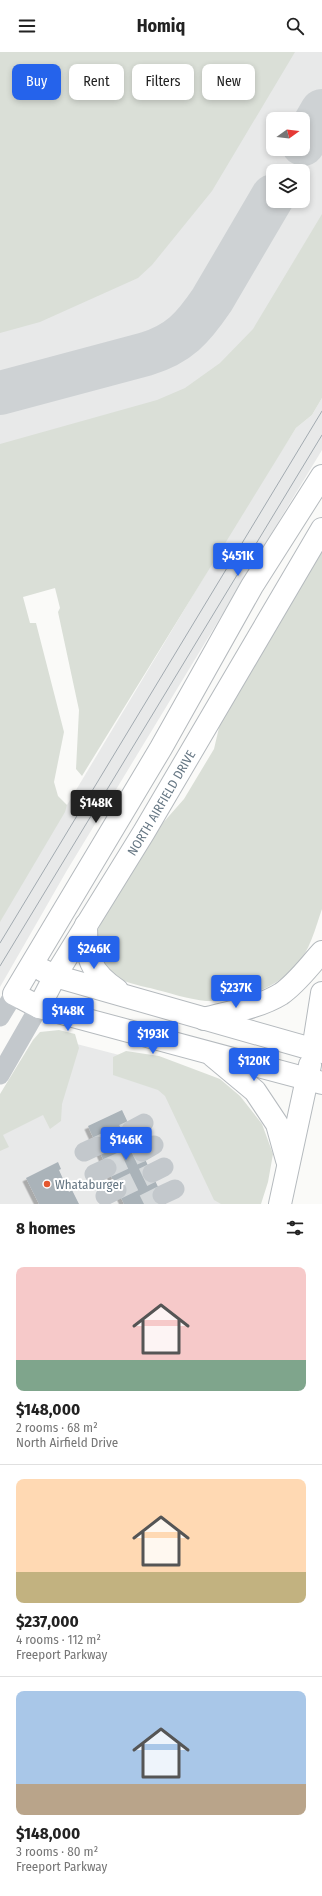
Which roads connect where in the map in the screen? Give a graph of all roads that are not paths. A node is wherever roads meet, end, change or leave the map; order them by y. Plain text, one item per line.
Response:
1 (322, 476) edge
2 (322, 529) edge
3 (86, 925) junction
4 (322, 952) edge
5 (32, 966) junction
6 (55, 976) junction
7 (322, 993) edge
8 (14, 994) junction
9 (124, 996) junction
10 (39, 1007) junction
11 (0, 1017) edge
12 (204, 1019) junction
13 (317, 1051) edge
14 (209, 1052) junction
15 (0, 1076) edge
16 (315, 1081) edge
17 (288, 1163) junction
18 (280, 1204) edge

1 - 5 main road, NORTH AIRFIELD DRIVE
2 - 3 main road, NORTH AIRFIELD DRIVE
3 - 6 main road, NORTH AIRFIELD DRIVE
3 - 9 main road
4 - 12 main road
5 - 6 main road
5 - 8 main road, NORTH AIRFIELD DRIVE
6 - 9 main road
6 - 10 main road, NORTH AIRFIELD DRIVE
7 - 13 main road
8 - 10 main road
8 - 11 street, NORTH AIRFIELD DRIVE
9 - 12 main road
10 - 14 main road
10 - 15 street, NORTH AIRFIELD DRIVE
12 - 13 main road
13 - 16 main road
14 - 16 main road
14 - 17 main road
16 - 17 main road
17 - 18 main road

